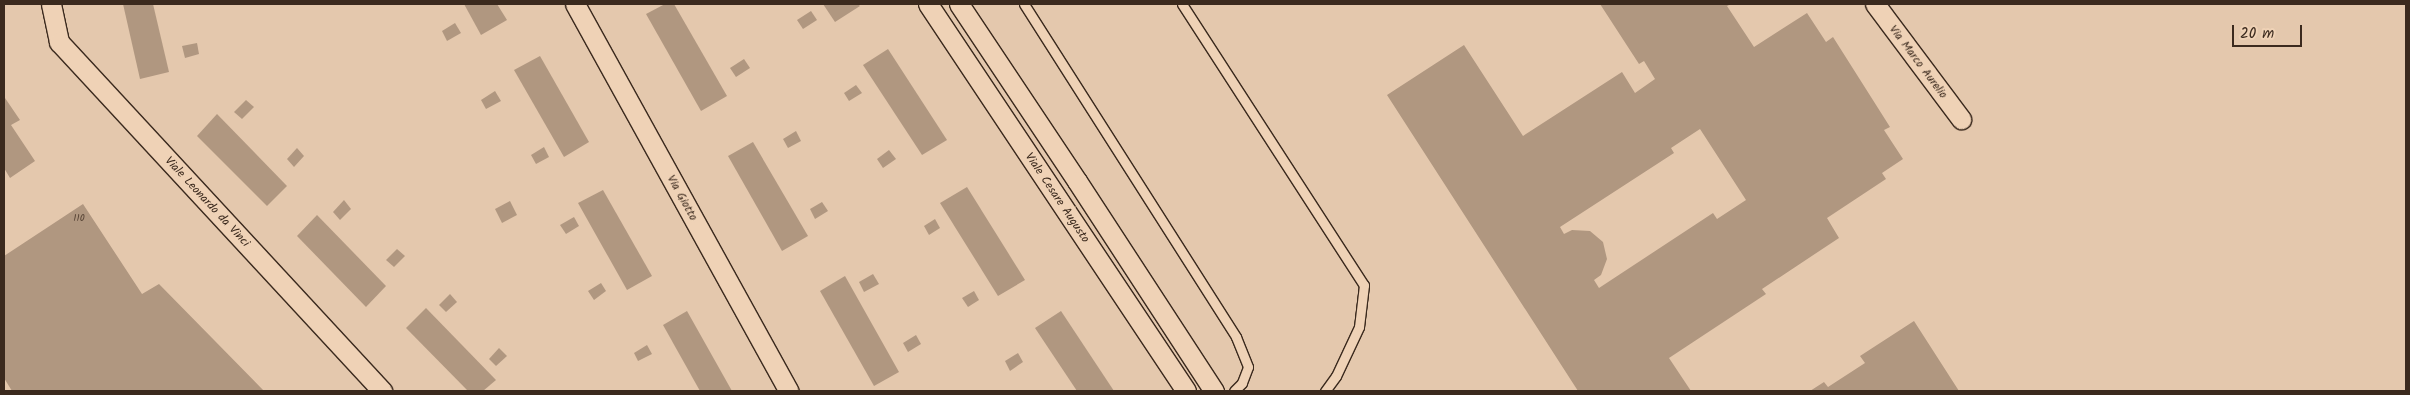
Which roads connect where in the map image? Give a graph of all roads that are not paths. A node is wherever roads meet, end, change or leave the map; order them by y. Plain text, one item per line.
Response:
1 (51, 4) edge
2 (575, 4) edge
3 (928, 4) edge
4 (959, 4) edge
5 (1024, 4) edge
6 (1182, 4) edge
7 (1875, 4) edge
8 (1961, 119) dead end
9 (382, 391) edge
10 (789, 391) edge
11 (1186, 391) edge
12 (1214, 391) edge
13 (1234, 391) edge
14 (1325, 391) edge

1 - 9 street, Viale Leonardo da Vinci
2 - 10 street, Via Giotto
3 - 11 street, Viale Cesare Augusto
4 - 12 street, Viale Cesare Augusto
5 - 13 lane
6 - 14 lane
7 - 8 street, Via Marco Aurelio

